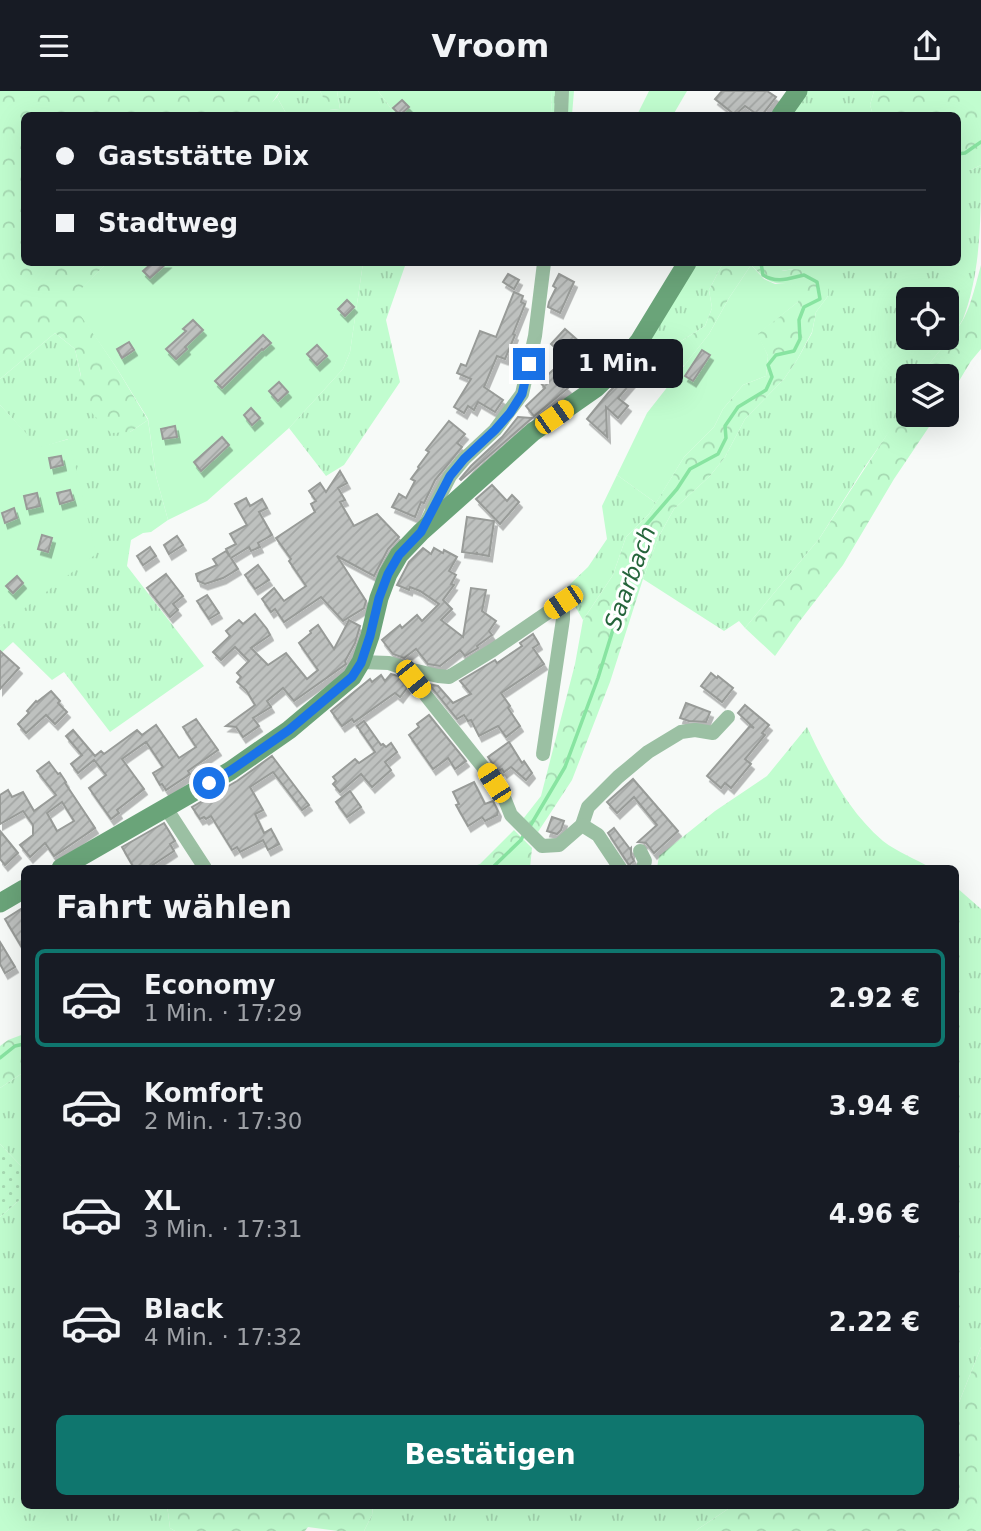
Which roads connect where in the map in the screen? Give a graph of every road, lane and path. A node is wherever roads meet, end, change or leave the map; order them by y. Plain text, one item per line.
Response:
1 (562, 91) edge
2 (797, 91) edge
3 (561, 112) edge
4 (783, 112) edge
5 (544, 266) edge
6 (685, 266) edge
7 (421, 532) junction
8 (361, 663) junction
9 (404, 668) junction
10 (728, 717) dead end
11 (543, 754) dead end
12 (166, 808) junction
13 (582, 825) junction
14 (640, 851) dead end
15 (66, 865) edge
16 (203, 865) edge
17 (618, 865) edge
18 (644, 865) edge
19 (21, 891) edge
20 (0, 903) edge

1 - 3 street
2 - 4 main road
5 - 7 street
6 - 7 main road
7 - 8 main road
8 - 9 street
8 - 12 main road
9 - 11 street
9 - 13 street
10 - 13 street
12 - 15 main road
12 - 16 street
13 - 17 street
14 - 18 street
19 - 20 main road

